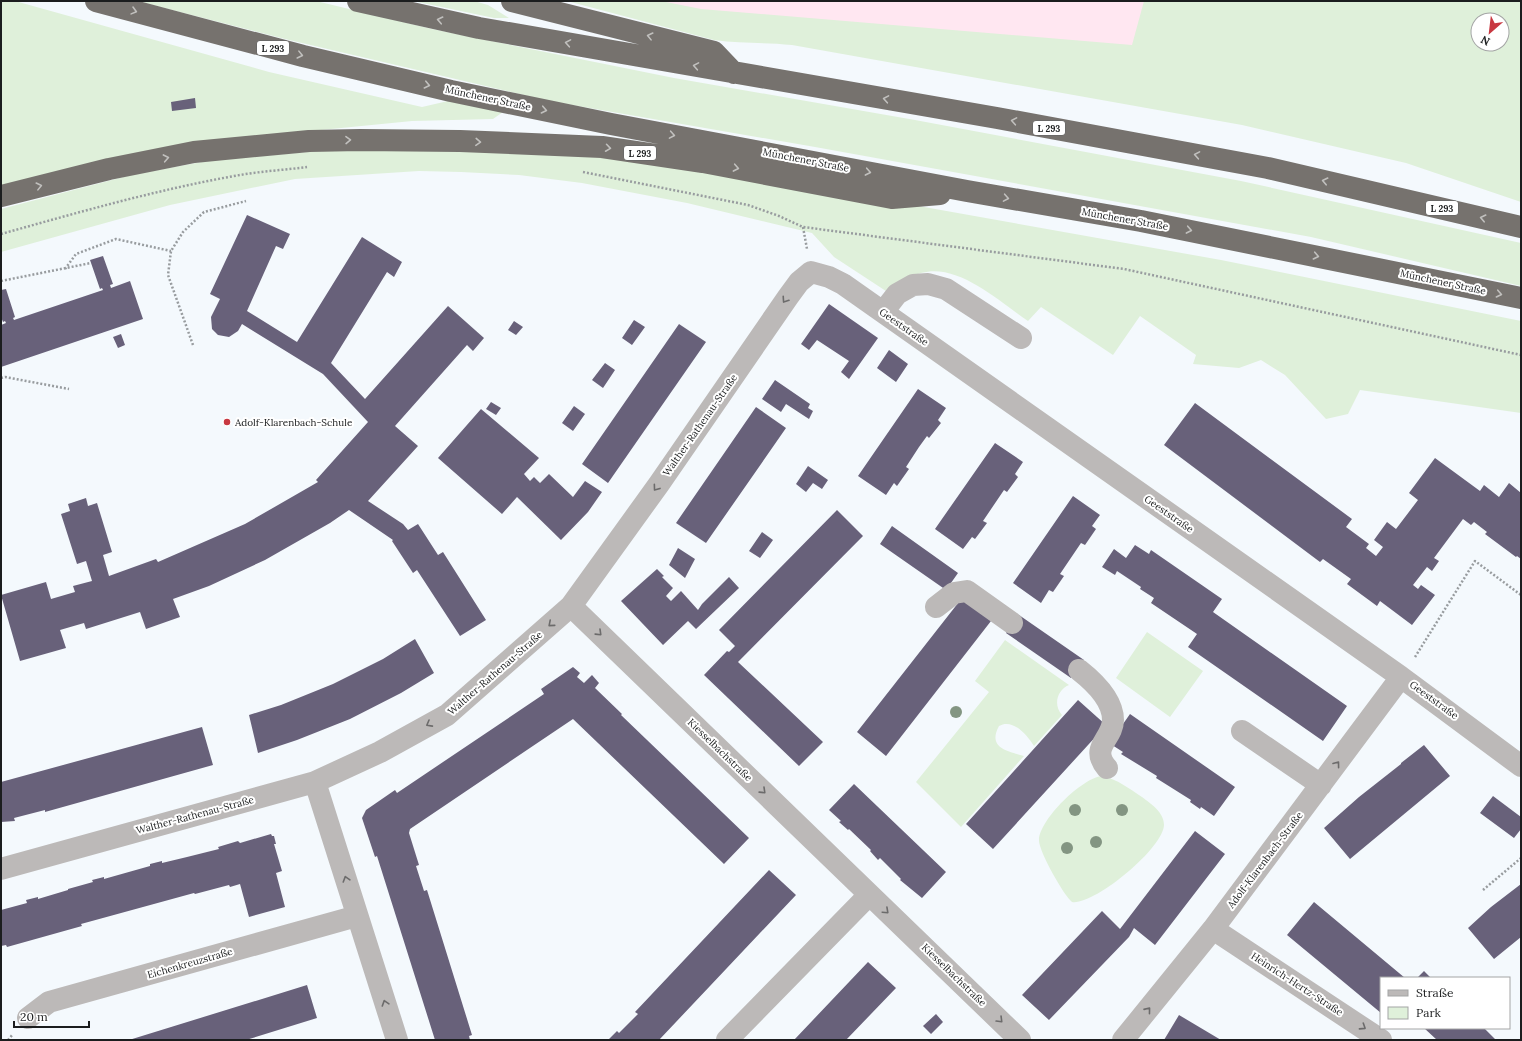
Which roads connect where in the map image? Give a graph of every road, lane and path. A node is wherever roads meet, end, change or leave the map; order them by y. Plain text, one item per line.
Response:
1 (96, 1) edge
2 (358, 1) edge
3 (512, 1) edge
4 (734, 73) junction
5 (310, 167) dead end
6 (576, 171) dead end
7 (967, 192) junction
8 (1, 196) edge
9 (246, 202) dead end
10 (1521, 227) edge
11 (1, 234) edge
12 (171, 251) junction
13 (91, 263) dead end
14 (65, 269) junction
15 (811, 272) joint
16 (1, 281) edge
17 (1521, 298) edge
18 (882, 312) junction
19 (1021, 338) dead end
20 (193, 345) dead end
21 (1521, 355) edge
22 (1, 378) edge
23 (69, 389) dead end
24 (1521, 595) edge
25 (571, 606) junction
26 (936, 607) dead end
27 (1012, 623) dead end
28 (1078, 670) dead end
29 (1401, 677) junction
30 (1242, 731) dead end
31 (1521, 766) edge
32 (1107, 768) dead end
33 (315, 782) junction
34 (1321, 785) junction
35 (1521, 858) edge
36 (1, 869) edge
37 (1483, 890) dead end
38 (869, 895) junction
39 (357, 916) junction
40 (1213, 929) junction
41 (28, 1018) dead end
42 (397, 1040) edge
43 (727, 1040) edge
44 (1020, 1040) edge
45 (1123, 1040) edge
46 (1382, 1040) edge

1 -> 7 highway, Münchener Straße / L 293
4 -> 2 highway, L 293
4 -> 3 highway
10 -> 4 highway, L 293
5 - 11 path
6 - 21 path
8 -> 7 highway, L 293
7 -> 17 highway, Münchener Straße / L 293
9 - 12 path
12 - 14 path
12 - 20 path
13 - 14 path
14 - 16 path
15 - 18 street, Geeststraße
15 -> 25 street, Walther-Rathenau-Straße
18 - 19 street
18 - 29 street, Geeststraße
22 - 23 path
24 - 29 path
25 -> 33 street, Walther-Rathenau-Straße
25 -> 38 street, Kiesselbachstraße
26 - 27 street
28 - 32 street
29 - 31 street, Geeststraße
34 -> 29 street, Adolf-Klarenbach-Straße
30 - 34 street
33 - 36 street, Walther-Rathenau-Straße
39 -> 33 street
34 - 40 street, Adolf-Klarenbach-Straße
35 - 37 path
38 - 43 street
38 -> 44 street, Kiesselbachstraße
39 - 41 street, Eichenkreuzstraße
42 -> 39 street
45 -> 40 street, Adolf-Klarenbach-Straße
40 -> 46 street, Heinrich-Hertz-Straße

